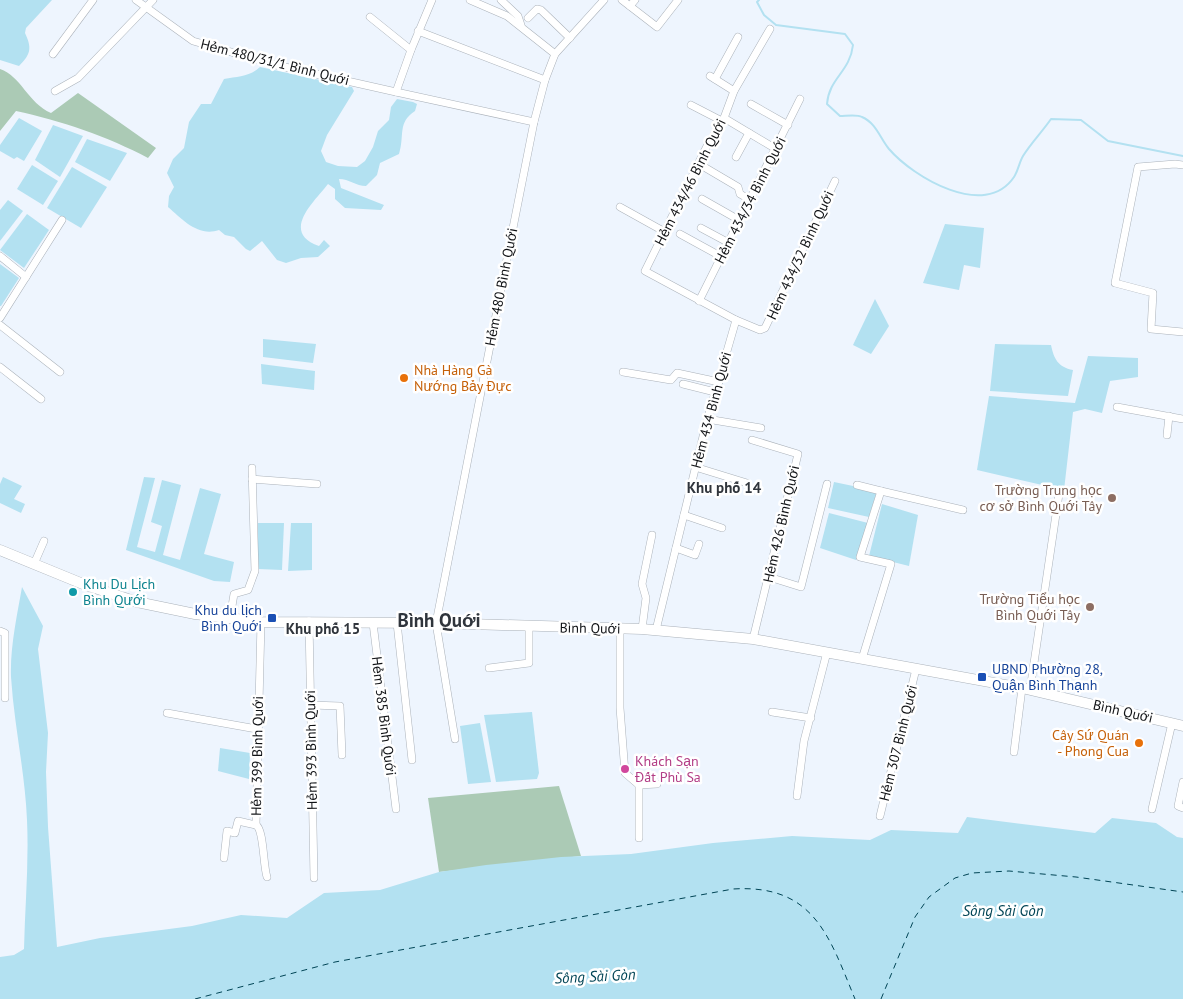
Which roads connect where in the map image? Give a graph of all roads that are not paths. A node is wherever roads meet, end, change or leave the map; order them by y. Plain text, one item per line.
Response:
1 (93, 0) edge
2 (136, 0) edge
3 (153, 0) edge
4 (432, 0) edge
5 (470, 0) edge
6 (501, 0) edge
7 (622, 0) edge
8 (678, 0) edge
9 (602, 1) edge
10 (632, 3) edge
11 (146, 7) junction
12 (370, 17) dead end
13 (528, 18) dead end
14 (521, 25) junction
15 (770, 28) dead end
16 (418, 31) junction
17 (738, 37) dead end
18 (570, 38) junction
19 (410, 50) junction
20 (53, 54) dead end
21 (555, 54) junction
22 (545, 80) junction
23 (55, 91) dead end
24 (734, 91) junction
25 (396, 92) junction
26 (800, 99) dead end
27 (751, 104) dead end
28 (691, 105) dead end
29 (723, 119) junction
30 (534, 122) junction
31 (788, 125) junction
32 (749, 134) junction
33 (776, 149) junction
34 (736, 157) dead end
35 (699, 164) junction
36 (1183, 165) edge
37 (835, 180) dead end
38 (702, 198) dead end
39 (749, 200) junction
40 (620, 207) dead end
41 (62, 220) dead end
42 (739, 220) junction
43 (701, 228) dead end
44 (665, 232) junction
45 (680, 234) dead end
46 (729, 242) junction
47 (0, 256) edge
48 (722, 257) junction
49 (26, 277) junction
50 (699, 301) junction
51 (0, 318) edge
52 (736, 320) junction
53 (0, 325) edge
54 (1183, 332) edge
55 (0, 367) edge
56 (60, 372) dead end
57 (622, 372) dead end
58 (718, 382) junction
59 (683, 384) dead end
60 (715, 392) junction
61 (41, 399) dead end
62 (1118, 406) dead end
63 (1169, 416) junction
64 (707, 419) junction
65 (1183, 419) edge
66 (761, 428) dead end
67 (1167, 435) dead end
68 (752, 440) dead end
69 (252, 468) dead end
70 (695, 468) junction
71 (252, 478) junction
72 (747, 483) dead end
73 (317, 484) dead end
74 (827, 484) dead end
75 (857, 485) dead end
76 (881, 491) junction
77 (1059, 494) dead end
78 (963, 510) dead end
79 (684, 515) junction
80 (722, 528) dead end
81 (652, 535) dead end
82 (44, 541) dead end
83 (698, 544) dead end
84 (676, 548) junction
85 (0, 552) edge
86 (34, 564) junction
87 (769, 577) junction
88 (230, 618) junction
89 (309, 621) junction
90 (261, 622) junction
91 (372, 623) junction
92 (397, 623) junction
93 (436, 623) junction
94 (529, 627) junction
95 (620, 629) junction
96 (642, 629) junction
97 (656, 630) junction
98 (0, 631) edge
99 (753, 639) junction
100 (827, 652) junction
101 (862, 659) junction
102 (489, 668) dead end
103 (916, 669) junction
104 (1026, 689) junction
105 (5, 698) dead end
106 (311, 705) junction
107 (772, 712) dead end
108 (167, 713) dead end
109 (811, 718) junction
110 (1172, 723) junction
111 (1183, 726) edge
112 (257, 728) junction
113 (455, 739) dead end
114 (1014, 752) dead end
115 (342, 755) dead end
116 (412, 760) dead end
117 (1183, 782) edge
118 (657, 784) dead end
119 (639, 785) junction
120 (796, 796) dead end
121 (1183, 808) edge
122 (396, 809) dead end
123 (1152, 809) dead end
124 (880, 816) dead end
125 (256, 825) junction
126 (639, 838) dead end
127 (224, 858) dead end
128 (268, 877) dead end
129 (314, 878) dead end

1 - 20 street
2 - 11 street, Hẻm 480/31/1 Bình Quới
3 - 11 street
4 - 16 street
5 - 14 street
6 - 14 street
7 - 10 street
8 - 10 street
9 - 18 street, Hẻm 480 Bình Quới
11 - 23 street
11 - 25 street, Hẻm 480/31/1 Bình Quới
12 - 19 street
13 - 18 street
14 - 21 street
15 - 24 street, Hẻm 434/46 Bình Quới
16 - 19 street
16 - 22 street
17 - 24 street
18 - 21 street, Hẻm 480 Bình Quới
19 - 25 street
21 - 22 street, Hẻm 480 Bình Quới
22 - 30 street, Hẻm 480 Bình Quới
24 - 29 street, Hẻm 434/46 Bình Quới
25 - 30 street, Hẻm 480/31/1 Bình Quới
26 - 31 street, Hẻm 434/34 Bình Quới
27 - 31 street
28 - 29 street
29 - 32 street
29 - 35 street, Hẻm 434/46 Bình Quới
30 - 93 street, Hẻm 480 Bình Quới
31 - 33 street, Hẻm 434/34 Bình Quới
32 - 33 street
32 - 34 street
33 - 39 street, Hẻm 434/34 Bình Quới
35 - 39 street
35 - 44 street, Hẻm 434/46 Bình Quới
36 - 54 street
37 - 52 street, Hẻm 434/32 Bình Quới
38 - 42 street
39 - 42 street, Hẻm 434/34 Bình Quới
40 - 44 street
41 - 49 street
42 - 46 street, Hẻm 434/34 Bình Quới
43 - 46 street
44 - 50 street, Hẻm 434/46 Bình Quới
45 - 48 street
46 - 48 street, Hẻm 434/34 Bình Quới
47 - 49 street
48 - 50 street, Hẻm 434/34 Bình Quới
49 - 51 street
50 - 52 street
52 - 58 street, Hẻm 434 Bình Quới
53 - 56 street
55 - 61 street
57 - 58 street
58 - 60 street, Hẻm 434 Bình Quới
59 - 60 street
60 - 64 street, Hẻm 434 Bình Quới
62 - 63 street
63 - 65 street
63 - 67 street
64 - 66 street
64 - 70 street, Hẻm 434 Bình Quới
68 - 87 street, Hẻm 426 Bình Quới
69 - 71 street
70 - 72 street
70 - 79 street, Hẻm 434 Bình Quới
71 - 73 street
71 - 88 street
74 - 87 street
75 - 76 street
76 - 78 street
76 - 101 street
77 - 104 street
79 - 80 street
79 - 84 street, Hẻm 434 Bình Quới
81 - 96 street
82 - 86 street
83 - 84 street
84 - 97 street, Hẻm 434 Bình Quới
85 - 86 main road, Bình Quới
86 - 88 main road, Bình Quới
87 - 99 street, Hẻm 426 Bình Quới
88 - 90 main road, Bình Quới
89 - 90 main road, Bình Quới
89 - 91 main road, Bình Quới
89 - 106 street, Hẻm 393 Bình Quới
90 - 112 street, Hẻm 399 Bình Quới
91 - 92 main road, Bình Quới
91 - 122 street, Hẻm 385 Bình Quới
92 - 93 main road, Bình Quới
92 - 116 street
93 - 94 main road, Bình Quới
93 - 113 street
94 - 95 main road, Bình Quới
94 - 102 street
95 - 96 main road, Bình Quới
95 - 119 street
96 - 97 main road, Bình Quới
97 - 99 main road, Bình Quới
98 - 105 street
99 - 100 main road, Bình Quới
100 - 101 main road, Bình Quới
100 - 109 street
101 - 103 main road, Bình Quới
103 - 104 main road, Bình Quới
103 - 124 street, Hẻm 307 Bình Quới
104 - 110 main road, Bình Quới
104 - 114 street
106 - 115 street
106 - 129 street, Hẻm 393 Bình Quới
107 - 109 street
108 - 112 street
109 - 120 street
110 - 111 main road, Bình Quới
110 - 123 street
112 - 125 street, Hẻm 399 Bình Quới
117 - 121 street
118 - 119 street
119 - 126 street
125 - 127 street, Hẻm 399 Bình Quới
125 - 128 street

